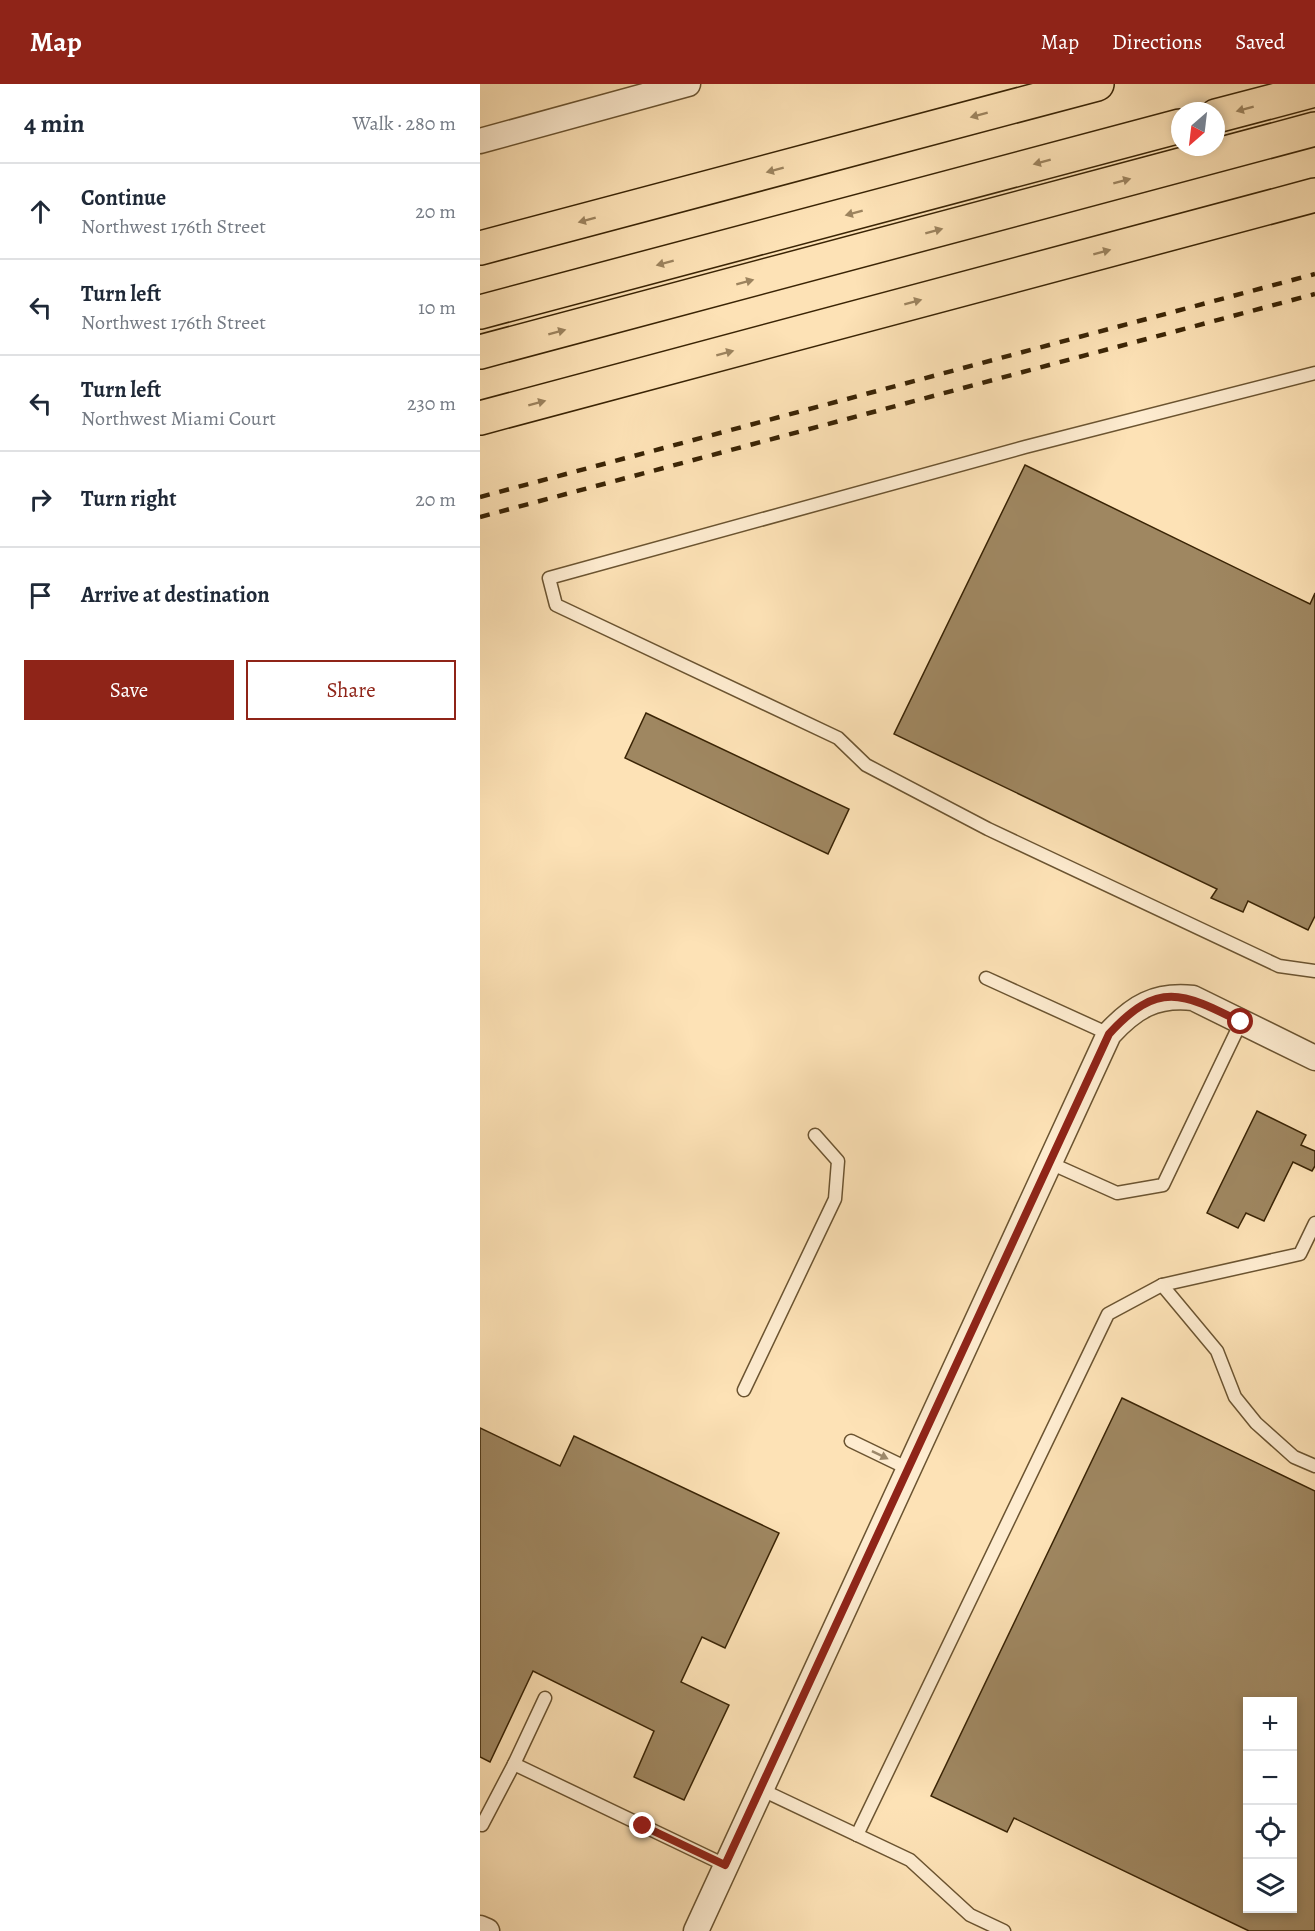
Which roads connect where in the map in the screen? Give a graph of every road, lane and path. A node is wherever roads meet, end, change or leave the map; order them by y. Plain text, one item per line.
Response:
1 (688, 84) edge
2 (1097, 84) edge
3 (1315, 90) edge
4 (1225, 114) edge
5 (1171, 128) edge
6 (1315, 129) edge
7 (480, 141) edge
8 (1315, 195) edge
9 (480, 248) edge
10 (480, 312) edge
11 (480, 352) edge
12 (1315, 373) edge
13 (480, 418) edge
14 (1315, 972) edge
15 (986, 978) dead end
16 (1241, 1022) junction
17 (1109, 1034) junction
18 (1315, 1058) edge
19 (815, 1135) dead end
20 (1050, 1163) junction
21 (1315, 1223) edge
22 (1162, 1285) junction
23 (744, 1390) dead end
24 (851, 1441) dead end
25 (1315, 1466) edge
26 (909, 1469) junction
27 (545, 1698) dead end
28 (514, 1764) junction
29 (760, 1789) junction
30 (480, 1824) edge
31 (857, 1835) junction
32 (725, 1865) junction
33 (480, 1928) edge
34 (487, 1931) edge
35 (696, 1931) edge
36 (1004, 1931) edge

1 - 7 street
2 -> 9 highway
3 -> 4 highway
5 -> 10 highway
11 -> 6 highway
13 -> 8 highway
12 - 14 lane
15 - 17 lane
16 - 17 street
16 - 18 street
16 - 20 lane
17 - 20 street
19 - 23 lane
20 - 26 street
21 - 22 lane
22 - 25 lane
22 - 31 lane
24 -> 26 lane
26 - 29 street
27 - 28 lane
28 - 30 lane
28 - 32 lane
29 - 31 lane
29 - 32 street
31 - 36 lane
32 - 35 street
33 - 34 street

